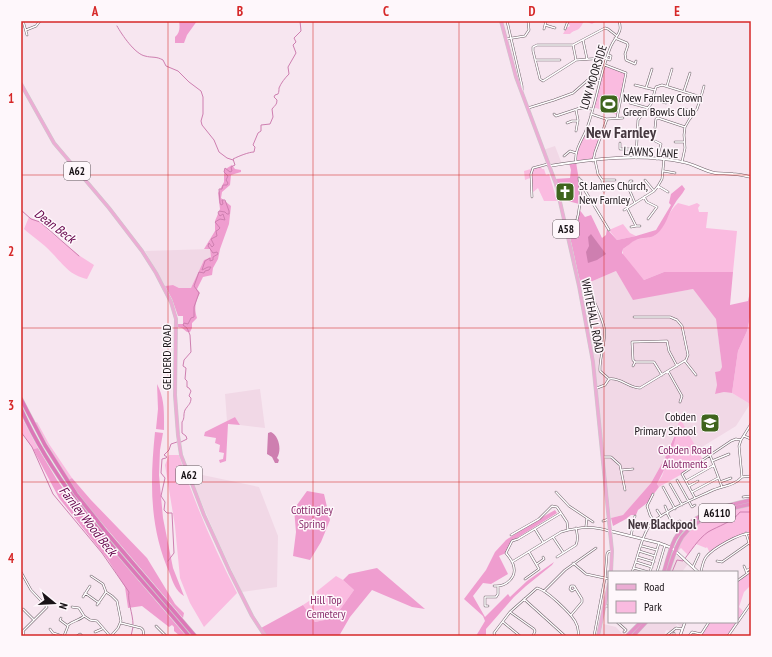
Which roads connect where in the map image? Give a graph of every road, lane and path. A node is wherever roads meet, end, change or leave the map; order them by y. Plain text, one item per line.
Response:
1 (23, 21) edge
2 (40, 21) edge
3 (501, 21) edge
4 (507, 21) edge
5 (528, 21) edge
6 (546, 21) edge
7 (568, 21) edge
8 (619, 21) edge
9 (545, 24) junction
10 (554, 27) dead end
11 (544, 29) dead end
12 (565, 29) dead end
13 (26, 30) junction
14 (27, 36) dead end
15 (616, 37) junction
16 (511, 39) junction
17 (505, 40) junction
18 (583, 40) junction
19 (573, 44) junction
20 (515, 58) junction
21 (510, 59) junction
22 (587, 59) junction
23 (606, 59) junction
24 (535, 60) junction
25 (560, 60) dead end
26 (576, 60) junction
27 (636, 61) dead end
28 (605, 65) junction
29 (652, 69) dead end
30 (672, 69) dead end
31 (690, 73) dead end
32 (600, 81) junction
33 (21, 84) edge
34 (635, 85) dead end
35 (667, 86) junction
36 (704, 86) dead end
37 (646, 88) junction
38 (655, 90) junction
39 (684, 91) junction
40 (522, 92) junction
41 (701, 97) junction
42 (653, 99) junction
43 (630, 103) dead end
44 (666, 103) dead end
45 (527, 108) junction
46 (648, 108) junction
47 (592, 109) junction
48 (685, 109) dead end
49 (576, 110) junction
50 (694, 113) junction
51 (554, 114) dead end
52 (591, 114) junction
53 (617, 118) junction
54 (623, 118) dead end
55 (607, 119) junction
56 (578, 121) junction
57 (567, 123) dead end
58 (685, 127) junction
59 (655, 128) dead end
60 (576, 131) dead end
61 (655, 141) dead end
62 (664, 141) dead end
63 (620, 142) dead end
64 (675, 142) dead end
65 (684, 142) junction
66 (661, 144) junction
67 (636, 149) junction
68 (576, 153) junction
69 (564, 156) dead end
70 (636, 158) junction
71 (657, 159) junction
72 (664, 160) junction
73 (594, 161) junction
74 (576, 162) junction
75 (682, 162) junction
76 (548, 165) junction
77 (664, 171) junction
78 (674, 173) dead end
79 (751, 177) edge
80 (602, 180) junction
81 (615, 180) dead end
82 (630, 180) dead end
83 (645, 180) dead end
84 (658, 186) junction
85 (604, 191) dead end
86 (654, 191) junction
87 (668, 192) dead end
88 (532, 197) dead end
89 (644, 197) junction
90 (635, 203) junction
91 (627, 208) junction
92 (624, 210) dead end
93 (648, 219) dead end
94 (636, 226) junction
95 (640, 226) dead end
96 (631, 228) dead end
97 (609, 230) dead end
98 (568, 237) junction
99 (590, 289) dead end
100 (634, 317) dead end
101 (685, 361) junction
102 (635, 362) junction
103 (633, 366) dead end
104 (677, 366) junction
105 (668, 372) junction
106 (662, 375) junction
107 (696, 375) dead end
108 (609, 379) junction
109 (596, 388) junction
110 (21, 399) edge
111 (680, 402) dead end
112 (21, 409) edge
113 (751, 424) edge
114 (744, 436) junction
115 (751, 439) edge
116 (740, 440) junction
117 (729, 454) dead end
118 (710, 455) junction
119 (603, 458) junction
120 (712, 460) junction
121 (714, 465) junction
122 (634, 469) dead end
123 (622, 470) junction
124 (751, 476) edge
125 (742, 477) junction
126 (718, 478) junction
127 (731, 478) dead end
128 (677, 480) dead end
129 (686, 481) junction
130 (698, 481) dead end
131 (720, 482) junction
132 (670, 484) dead end
133 (689, 486) junction
134 (663, 487) dead end
135 (722, 487) junction
136 (625, 490) dead end
137 (556, 492) dead end
138 (692, 492) junction
139 (653, 494) dead end
140 (751, 496) edge
141 (743, 497) dead end
142 (695, 498) junction
143 (751, 500) edge
144 (689, 502) junction
145 (751, 504) edge
146 (682, 505) junction
147 (695, 505) dead end
148 (664, 506) dead end
149 (675, 509) junction
150 (657, 510) dead end
151 (561, 512) junction
152 (667, 513) junction
153 (635, 516) dead end
154 (661, 516) junction
155 (587, 518) junction
156 (609, 519) junction
157 (653, 520) junction
158 (680, 520) dead end
159 (603, 521) dead end
160 (593, 522) dead end
161 (673, 524) junction
162 (585, 527) junction
163 (576, 528) junction
164 (535, 529) junction
165 (568, 530) junction
166 (610, 532) junction
167 (677, 532) dead end
168 (746, 533) junction
169 (751, 533) edge
170 (511, 535) dead end
171 (553, 537) junction
172 (631, 537) junction
173 (643, 540) junction
174 (544, 543) junction
175 (659, 544) junction
176 (750, 544) edge
177 (641, 545) junction
178 (665, 545) junction
179 (596, 548) dead end
180 (674, 549) junction
181 (657, 550) junction
182 (612, 551) junction
183 (639, 551) junction
184 (529, 552) junction
185 (563, 553) junction
186 (699, 554) dead end
187 (680, 555) junction
188 (655, 556) junction
189 (671, 556) junction
190 (557, 557) dead end
191 (637, 557) junction
192 (544, 559) dead end
193 (717, 560) dead end
194 (512, 562) junction
195 (636, 562) junction
196 (654, 562) junction
197 (573, 563) junction
198 (537, 564) junction
199 (744, 566) dead end
200 (652, 567) junction
201 (693, 567) junction
202 (634, 568) junction
203 (751, 568) edge
204 (611, 571) edge
205 (632, 571) edge
206 (645, 571) edge
207 (650, 571) edge
208 (656, 571) edge
209 (664, 571) edge
210 (668, 571) edge
211 (697, 571) edge
212 (702, 571) edge
213 (751, 571) edge
214 (21, 572) edge
215 (747, 572) junction
216 (91, 576) dead end
217 (605, 578) junction
218 (525, 579) dead end
219 (608, 579) edge
220 (738, 579) edge
221 (90, 586) dead end
222 (494, 586) dead end
223 (498, 587) junction
224 (575, 589) dead end
225 (608, 589) edge
226 (544, 591) junction
227 (106, 592) junction
228 (86, 593) junction
229 (83, 597) dead end
230 (601, 597) junction
231 (606, 598) junction
232 (524, 599) junction
233 (99, 603) junction
234 (751, 603) edge
235 (97, 605) dead end
236 (72, 606) dead end
237 (488, 606) dead end
238 (608, 606) edge
239 (599, 608) junction
240 (604, 608) junction
241 (23, 609) dead end
242 (510, 612) junction
243 (571, 615) junction
244 (84, 616) junction
245 (61, 618) dead end
246 (34, 620) junction
247 (179, 620) junction
248 (502, 622) junction
249 (738, 622) edge
250 (121, 623) junction
251 (619, 623) edge
252 (640, 623) edge
253 (645, 623) edge
254 (685, 623) edge
255 (708, 623) edge
256 (737, 623) edge
257 (182, 624) junction
258 (68, 625) junction
259 (156, 626) dead end
260 (50, 629) dead end
261 (102, 629) junction
262 (682, 630) junction
263 (95, 632) dead end
264 (626, 632) edge
265 (701, 635) edge
266 (24, 636) edge
267 (63, 636) edge
268 (77, 636) edge
269 (82, 636) edge
270 (111, 636) edge
271 (144, 636) edge
272 (166, 636) edge
273 (190, 636) edge
274 (195, 636) edge
275 (265, 636) edge
276 (495, 636) edge
277 (520, 636) edge
278 (533, 636) edge
279 (565, 636) edge
280 (578, 636) edge
281 (594, 636) edge
282 (598, 636) edge
283 (633, 636) edge
284 (666, 636) edge
285 (680, 636) edge
286 (689, 636) edge
287 (728, 636) edge

1 - 13 street
2 - 13 street
3 - 17 main road, WHITEHALL ROAD / A58
4 - 16 street, WHITEHALL ROAD
5 - 16 street
6 - 9 street
7 - 12 street
8 - 15 street, LOW MOORSIDE
9 - 10 street
9 - 11 street
13 - 14 street
15 - 18 street
15 - 23 street, LOW MOORSIDE
15 - 27 street
16 - 17 street
16 - 20 street, WHITEHALL ROAD
17 - 21 main road, WHITEHALL ROAD / A58
18 - 19 street
18 - 22 street
19 - 24 street
19 - 26 street
20 - 21 street
20 - 40 street, WHITEHALL ROAD
21 - 40 main road, WHITEHALL ROAD / A58
22 - 23 street
22 - 26 street
23 - 28 street, LOW MOORSIDE
24 - 25 street
24 - 26 street
28 - 32 street, LOW MOORSIDE
28 - 53 street
29 - 37 street
30 - 35 street
31 - 39 street
32 - 45 street
32 - 47 street, LOW MOORSIDE
33 - 275 main road, GELDERD ROAD / A62
34 - 37 street
35 - 38 street
35 - 39 street
36 - 41 street
37 - 38 street
38 - 42 street
39 - 41 street
40 - 45 main road, WHITEHALL ROAD / A58
41 - 50 street
42 - 44 street
42 - 46 street
43 - 46 street
45 - 76 main road, WHITEHALL ROAD / A58
46 - 67 street
47 - 49 street
47 - 52 street, LOW MOORSIDE
48 - 50 street
49 - 51 street
49 - 56 street
50 - 58 street
52 - 55 street
52 - 68 street, LOW MOORSIDE
53 - 54 street
53 - 55 street
55 - 73 street
56 - 57 street
56 - 60 street
58 - 59 street
58 - 65 street
61 - 66 street
62 - 66 street
63 - 67 street
64 - 65 street
65 - 75 street
66 - 71 street
67 - 70 street
68 - 69 street
68 - 74 street, LOW MOORSIDE
70 - 71 street, LAWNS LANE
70 - 73 street, LAWNS LANE
71 - 72 street, LAWNS LANE
72 - 75 street, LAWNS LANE
72 - 77 street
73 - 74 street, LAWNS LANE
73 - 80 street
74 - 76 street, LAWNS LANE
75 - 79 street, LAWNS LANE
76 - 88 street
76 - 98 main road, WHITEHALL ROAD / A58
77 - 78 street
77 - 84 street
80 - 81 street
80 - 85 street
82 - 90 street
83 - 86 street
84 - 86 street
84 - 87 street
86 - 89 street
89 - 90 street
89 - 93 street
90 - 91 street
91 - 92 street
91 - 94 street
94 - 95 street
94 - 96 street
97 - 98 street
98 - 109 main road, WHITEHALL ROAD / A58
99 - 108 street
100 - 101 street
101 - 104 street
101 - 107 street
102 - 103 street
102 - 104 street
102 - 106 street
104 - 105 street
105 - 106 street
105 - 111 street
106 - 108 street
108 - 109 street
109 - 119 main road, WHITEHALL ROAD / A58
110 - 247 highway
112 - 247 highway
113 - 114 street
114 - 115 street
114 - 116 street
116 - 118 street
116 - 125 street
117 - 120 street
118 - 120 street
118 - 129 street
119 - 123 street
119 - 156 main road, WHITEHALL ROAD / A58
120 - 121 street
121 - 126 street
121 - 129 street
122 - 123 street
123 - 136 street
124 - 125 street
125 - 135 street
126 - 131 street
126 - 138 street
127 - 131 street
128 - 144 street
129 - 133 street
130 - 133 street
131 - 135 street
132 - 146 street
133 - 138 street
134 - 149 street
135 - 142 street
137 - 155 street
138 - 142 street
139 - 157 street
140 - 141 street
142 - 144 street
143 - 180 highway, A6110
144 - 146 street
144 - 147 street
145 - 180 highway, A6110
146 - 149 street
148 - 152 street
149 - 152 street
150 - 154 street
151 - 164 street
151 - 165 street
151 - 170 street
152 - 154 street
152 - 161 street
153 - 172 street
154 - 157 street
155 - 160 street
155 - 162 street
156 - 159 street
156 - 166 main road, WHITEHALL ROAD / A58
157 - 173 street
158 - 161 street
161 - 167 street
162 - 163 street
162 - 166 street
163 - 165 street
163 - 185 street
164 - 174 street
164 - 194 street
165 - 171 street
166 - 172 street
166 - 182 main road, WHITEHALL ROAD / A58
168 - 169 street
168 - 176 street
168 - 212 street
171 - 174 street
171 - 185 street
172 - 173 street
173 - 175 street
173 - 177 street
174 - 184 street
175 - 178 street
175 - 181 street
176 - 193 street
177 - 181 street
177 - 183 street
178 - 180 street
178 - 208 street
179 - 197 street
180 - 187 street
180 - 189 highway
181 - 188 street
182 - 204 main road, WHITEHALL ROAD / A58
182 - 217 street, WHITEHALL ROAD
183 - 188 street
183 - 191 street
184 - 194 street
184 - 198 street
185 - 190 street
186 - 201 street
187 - 189 street
187 - 201 street
188 - 196 street
189 - 209 highway
189 - 210 highway
191 - 195 street
191 - 196 street
192 - 198 street
194 - 223 street
195 - 200 street
195 - 202 street
196 - 200 street
197 - 217 street
197 - 226 street
198 - 218 street
199 - 215 street
200 - 207 street
201 - 211 street
202 - 205 street
202 - 206 street
203 - 215 street
213 - 215 street
214 - 246 street
215 - 220 street
216 - 227 street
217 - 219 street
217 - 230 street, WHITEHALL ROAD
221 - 228 street
222 - 223 street
223 - 237 street
224 - 243 street
225 - 231 main road
226 - 232 street
226 - 243 street
227 - 233 street
227 - 250 street
228 - 229 street
228 - 233 street
230 - 231 street
230 - 239 street, WHITEHALL ROAD
231 - 240 main road
232 - 242 street
232 - 279 street
233 - 235 street
234 - 249 street
236 - 244 street
238 - 240 street
239 - 240 street
239 - 281 street, WHITEHALL ROAD
240 - 282 main road
241 - 246 street
242 - 248 street
242 - 278 street
243 - 280 street
244 - 258 street
244 - 261 street
245 - 258 street
246 - 266 street
247 - 257 highway
248 - 276 street
248 - 277 street
250 - 270 street
250 - 271 street
251 - 264 street
252 - 264 highway
253 - 283 highway
254 - 262 street
255 - 265 street
256 - 287 street
257 - 273 highway
257 - 274 highway
258 - 267 street
259 - 272 street
260 - 267 street
261 - 263 street
261 - 270 street
262 - 284 street
262 - 285 street
265 - 286 street
268 - 269 street

